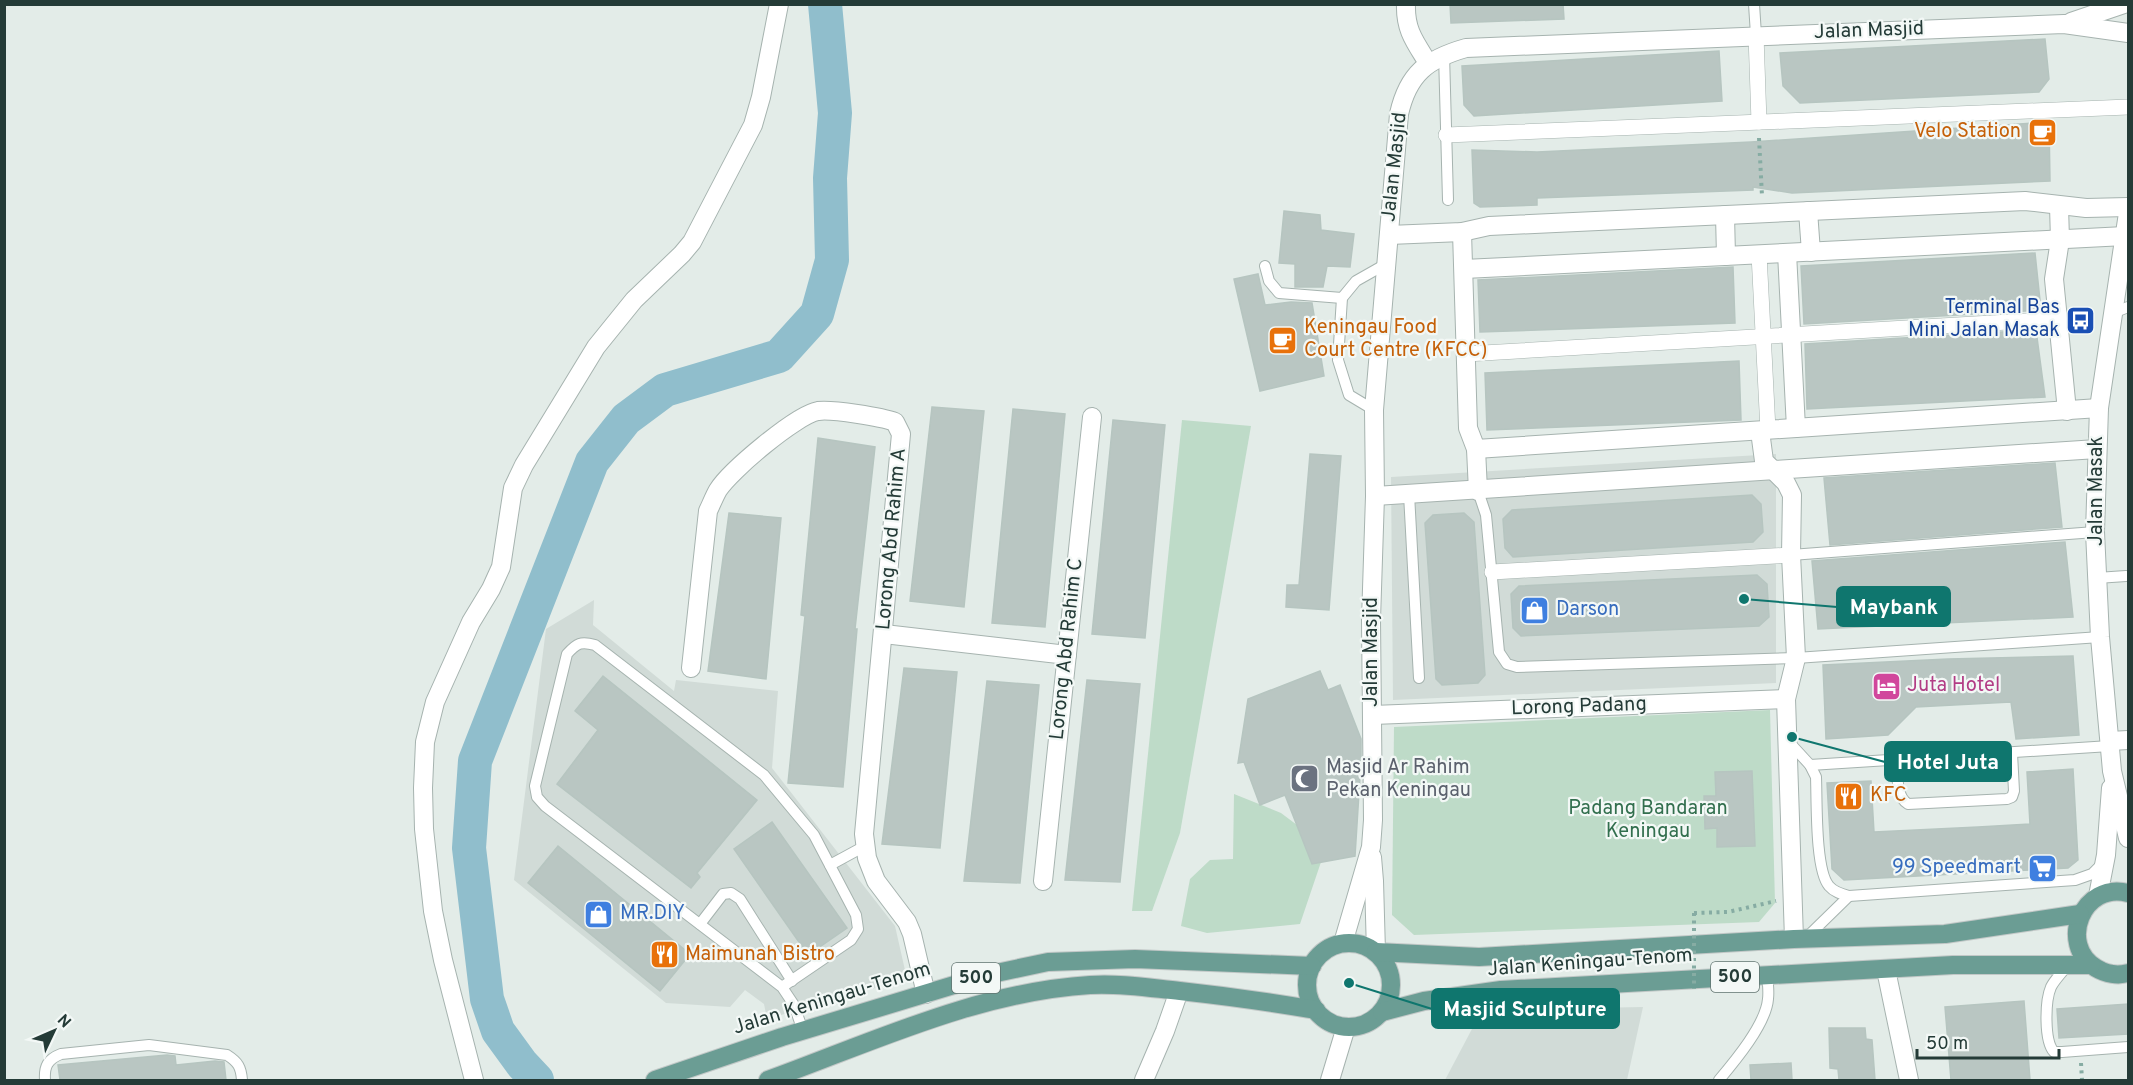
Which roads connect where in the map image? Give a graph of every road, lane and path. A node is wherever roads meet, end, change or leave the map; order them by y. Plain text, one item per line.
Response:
1 (779, 4) edge
2 (1406, 4) edge
3 (1754, 4) edge
4 (2124, 4) edge
5 (2064, 24) junction
6 (2128, 33) edge
7 (1756, 36) junction
8 (1436, 59) junction
9 (2128, 107) edge
10 (1759, 122) junction
11 (1446, 135) junction
12 (1448, 200) dead end
13 (2059, 206) junction
14 (2128, 207) edge
15 (1808, 211) junction
16 (1762, 213) junction
17 (2128, 213) edge
18 (1725, 215) junction
19 (1462, 232) junction
20 (1389, 235) junction
21 (2124, 236) junction
22 (2060, 240) junction
23 (1810, 252) junction
24 (1786, 253) junction
25 (1759, 254) junction
26 (1726, 256) junction
27 (1386, 264) junction
28 (1265, 266) dead end
29 (1464, 269) junction
30 (1342, 298) junction
31 (2121, 310) edge
32 (2058, 319) junction
33 (1791, 335) junction
34 (1763, 336) junction
35 (1466, 354) junction
36 (2099, 408) junction
37 (1374, 410) junction
38 (2067, 411) junction
39 (1092, 417) dead end
40 (1796, 428) junction
41 (1764, 430) junction
42 (1476, 449) junction
43 (2097, 449) junction
44 (1773, 471) junction
45 (1478, 490) junction
46 (1409, 494) junction
47 (1375, 496) junction
48 (2095, 532) junction
49 (1791, 555) junction
50 (1492, 572) junction
51 (2126, 576) dead end
52 (2097, 578) junction
53 (884, 634) junction
54 (2100, 637) junction
55 (1067, 655) junction
56 (1796, 658) junction
57 (691, 668) dead end
58 (1419, 678) dead end
59 (1786, 699) junction
60 (1373, 715) junction
61 (1787, 740) junction
62 (2128, 740) edge
63 (2110, 743) junction
64 (2012, 753) junction
65 (1897, 760) junction
66 (1810, 765) junction
67 (2112, 771) junction
68 (2128, 838) edge
69 (865, 846) junction
70 (1371, 847) junction
71 (2105, 861) junction
72 (830, 865) junction
73 (1043, 881) dead end
74 (2128, 893) edge
75 (1850, 896) junction
76 (2098, 896) junction
77 (1793, 901) junction
78 (2080, 914) junction
79 (700, 924) junction
80 (1799, 939) junction
81 (1343, 943) junction
82 (1376, 952) junction
83 (2068, 964) junction
84 (2091, 965) junction
85 (1312, 966) junction
86 (1886, 970) junction
87 (2128, 973) edge
88 (1767, 975) junction
89 (792, 981) junction
90 (782, 987) junction
91 (1694, 989) dead end
92 (1179, 991) junction
93 (926, 994) junction
94 (1316, 1010) junction
95 (1382, 1012) junction
96 (1346, 1027) junction
97 (803, 1031) junction
98 (2128, 1047) edge
99 (2082, 1065) dead end
100 (800, 1075) edge
101 (45, 1080) edge
102 (242, 1080) edge
103 (474, 1080) edge
104 (655, 1080) edge
105 (768, 1080) edge
106 (1144, 1080) edge
107 (1330, 1080) edge
108 (1719, 1080) edge
109 (1909, 1080) edge
110 (2082, 1080) edge

1 - 103 street
2 - 8 street
3 - 7 lane
4 - 5 street, Jalan Masjid
5 - 6 street, Jalan Masjid
5 - 7 street, Jalan Masjid
7 - 8 street, Jalan Masjid
7 - 10 street
8 - 11 lane
8 - 20 street, Jalan Masjid
9 - 10 street
10 - 11 street
10 - 16 path
11 - 12 lane
13 - 14 street
13 - 15 street
13 - 22 street
15 - 16 street
15 - 23 street
16 - 18 street
17 - 21 street, Jalan Masak
18 - 19 street
18 - 26 street
19 - 20 street
19 - 29 street
20 - 27 street, Jalan Masjid
21 - 22 street
21 - 31 street, Jalan Masak
22 - 23 street
22 - 32 street
23 - 24 street
24 - 25 street
24 - 33 street
25 - 26 street
25 - 34 street
26 - 29 street
27 - 30 lane
27 - 37 street, Jalan Masjid
28 - 30 lane
29 - 35 street
30 - 37 lane
31 - 36 street, Jalan Masak
32 - 33 street
32 - 38 street
33 - 34 street
33 - 40 street
34 - 35 street
34 - 41 street
35 - 42 street
36 - 38 street
36 - 43 street, Jalan Masak
37 - 47 street, Jalan Masjid
38 - 40 street
39 - 55 street, Lorong Abd Rahim C
40 - 41 street
41 - 42 street
41 - 44 street
42 - 45 street
43 - 44 street
43 - 48 street, Jalan Masak
44 - 45 street
44 - 49 street
45 - 46 street
45 - 50 lane
46 - 47 street
46 - 58 lane
47 - 60 street, Jalan Masjid
48 - 49 lane
48 - 52 street, Jalan Masak
49 - 50 street
49 - 56 street
50 - 56 lane
51 - 52 lane
52 - 54 street, Jalan Masak
53 - 55 street
53 - 57 street, Lorong Abd Rahim A
53 - 69 street, Lorong Abd Rahim A
54 - 56 lane
54 - 63 street, Jalan Masak
55 - 73 street, Lorong Abd Rahim C
56 - 59 street
59 - 60 street, Lorong Padang
59 - 61 street
60 - 70 street, Jalan Masjid
61 - 66 lane
61 - 77 street
62 - 63 street
63 - 64 lane
63 - 67 street, Jalan Masak
64 - 65 lane
64 - 65 lane
65 - 66 lane
66 - 75 lane
67 - 68 street, Jalan Masak
67 - 71 street, Jalan Masak
69 - 72 lane
69 - 93 street, Lorong Abd Rahim A
70 - 81 street
70 - 82 street
71 - 75 lane
71 - 76 street, Jalan Masak
72 - 79 lane
72 - 89 lane
74 - 76 main road
75 - 80 lane
76 - 78 main road
77 - 80 street
77 - 91 path, bridge
78 - 80 main road, Jalan Keningau-Tenom / 500
78 - 84 main road
79 - 89 lane
79 - 90 lane
80 - 82 main road, Jalan Keningau-Tenom / 500
81 - 82 main road, 500
81 - 85 main road
82 - 95 main road
83 - 84 main road, Jalan Keningau-Tenom / 500
83 - 86 main road, Jalan Keningau-Tenom / 500
83 - 98 lane
84 - 87 main road, 500
85 - 93 main road, Jalan Keningau-Tenom / 500
85 - 94 main road
86 - 88 main road, Jalan Keningau-Tenom / 500
86 - 109 street
88 - 95 main road, Jalan Keningau-Tenom / 500
88 - 108 lane
89 - 90 lane
90 - 97 lane
92 - 94 main road, 500
92 - 100 main road, 500
92 - 106 street
93 - 97 main road, Jalan Keningau-Tenom / 500
94 - 96 main road, 500
95 - 96 main road, 500
96 - 107 street
97 - 104 main road, Jalan Keningau-Tenom / 500
99 - 110 path
100 - 105 main road, 500
101 - 102 lane

